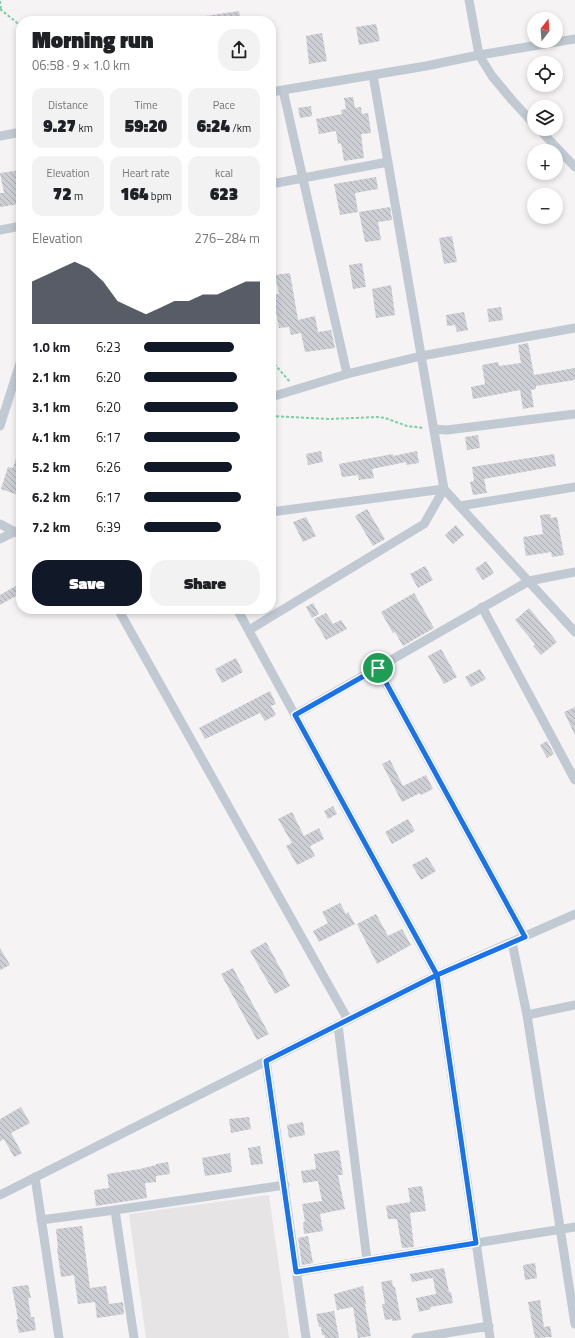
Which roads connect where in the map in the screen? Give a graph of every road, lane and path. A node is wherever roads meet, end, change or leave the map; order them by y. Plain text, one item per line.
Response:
1 (469, 0) edge
2 (0, 2) edge
3 (0, 9) edge
4 (16, 22) edge
5 (575, 39) edge
6 (479, 55) junction
7 (373, 75) junction
8 (283, 90) junction
9 (276, 91) edge
10 (527, 116) edge
11 (16, 133) edge
12 (0, 136) edge
13 (546, 136) edge
14 (388, 162) junction
15 (575, 167) edge
16 (303, 179) junction
17 (276, 183) edge
18 (16, 227) edge
19 (0, 230) edge
20 (575, 328) edge
21 (421, 356) junction
22 (276, 366) edge
23 (347, 374) junction
24 (16, 375) edge
25 (297, 389) junction
26 (276, 395) edge
27 (575, 414) edge
28 (2, 416) edge
29 (276, 416) edge
30 (0, 426) edge
31 (434, 429) junction
32 (575, 487) edge
33 (444, 489) junction
34 (460, 506) junction
35 (276, 511) edge
36 (0, 524) edge
37 (16, 533) edge
38 (16, 535) edge
39 (0, 539) edge
40 (575, 572) edge
41 (529, 581) junction
42 (482, 607) junction
43 (121, 614) edge
44 (240, 614) edge
45 (275, 614) edge
46 (276, 614) edge
47 (249, 630) junction
48 (575, 632) edge
49 (378, 668) junction
50 (295, 715) junction
51 (575, 780) edge
52 (575, 914) edge
53 (525, 937) junction
54 (512, 942) junction
55 (437, 975) junction
56 (575, 1004) edge
57 (527, 1015) junction
58 (348, 1020) junction
59 (338, 1025) junction
60 (266, 1061) junction
61 (35, 1177) junction
62 (285, 1185) junction
63 (0, 1195) edge
64 (115, 1210) junction
65 (41, 1220) junction
66 (575, 1227) edge
67 (561, 1229) junction
68 (476, 1243) junction
69 (367, 1260) junction
70 (296, 1272) junction
71 (575, 1324) edge
72 (489, 1326) junction
73 (59, 1338) edge
74 (134, 1338) edge
75 (306, 1338) edge
76 (416, 1338) edge
77 (490, 1338) edge

1 - 6 street
2 - 3 path
3 - 4 path
5 - 6 street
6 - 7 street
6 - 10 street
7 - 8 street
7 - 14 street
8 - 9 street
8 - 16 street
11 - 12 street
13 - 15 street
14 - 16 street
14 - 21 street
16 - 17 street
16 - 23 street
18 - 19 street
20 - 21 street
21 - 23 street
21 - 31 street
22 - 25 path
23 - 25 street
24 - 28 street
25 - 26 street
27 - 31 street
28 - 30 street
29 - 31 path
31 - 33 street
32 - 34 street
33 - 34 street
33 - 35 street
33 - 46 street
34 - 41 street
36 - 37 street
38 - 39 street
40 - 41 street
41 - 42 street
41 - 48 street
42 - 49 street
42 - 51 street
43 - 58 street
44 - 47 street
45 - 47 street
47 - 50 street
49 - 50 street
49 - 53 street
50 - 55 street
52 - 53 street
53 - 54 street
54 - 55 street
54 - 57 street
55 - 58 street
55 - 68 street
56 - 57 street
57 - 67 street
58 - 59 street
59 - 60 street
59 - 69 street
60 - 61 street
60 - 62 street
61 - 63 street
61 - 65 street
62 - 64 street
62 - 70 street
64 - 65 street
64 - 74 street
65 - 73 street
66 - 67 street
67 - 68 street
67 - 71 street
68 - 69 street
68 - 72 street
69 - 70 street
70 - 75 street
72 - 76 street
72 - 77 street

